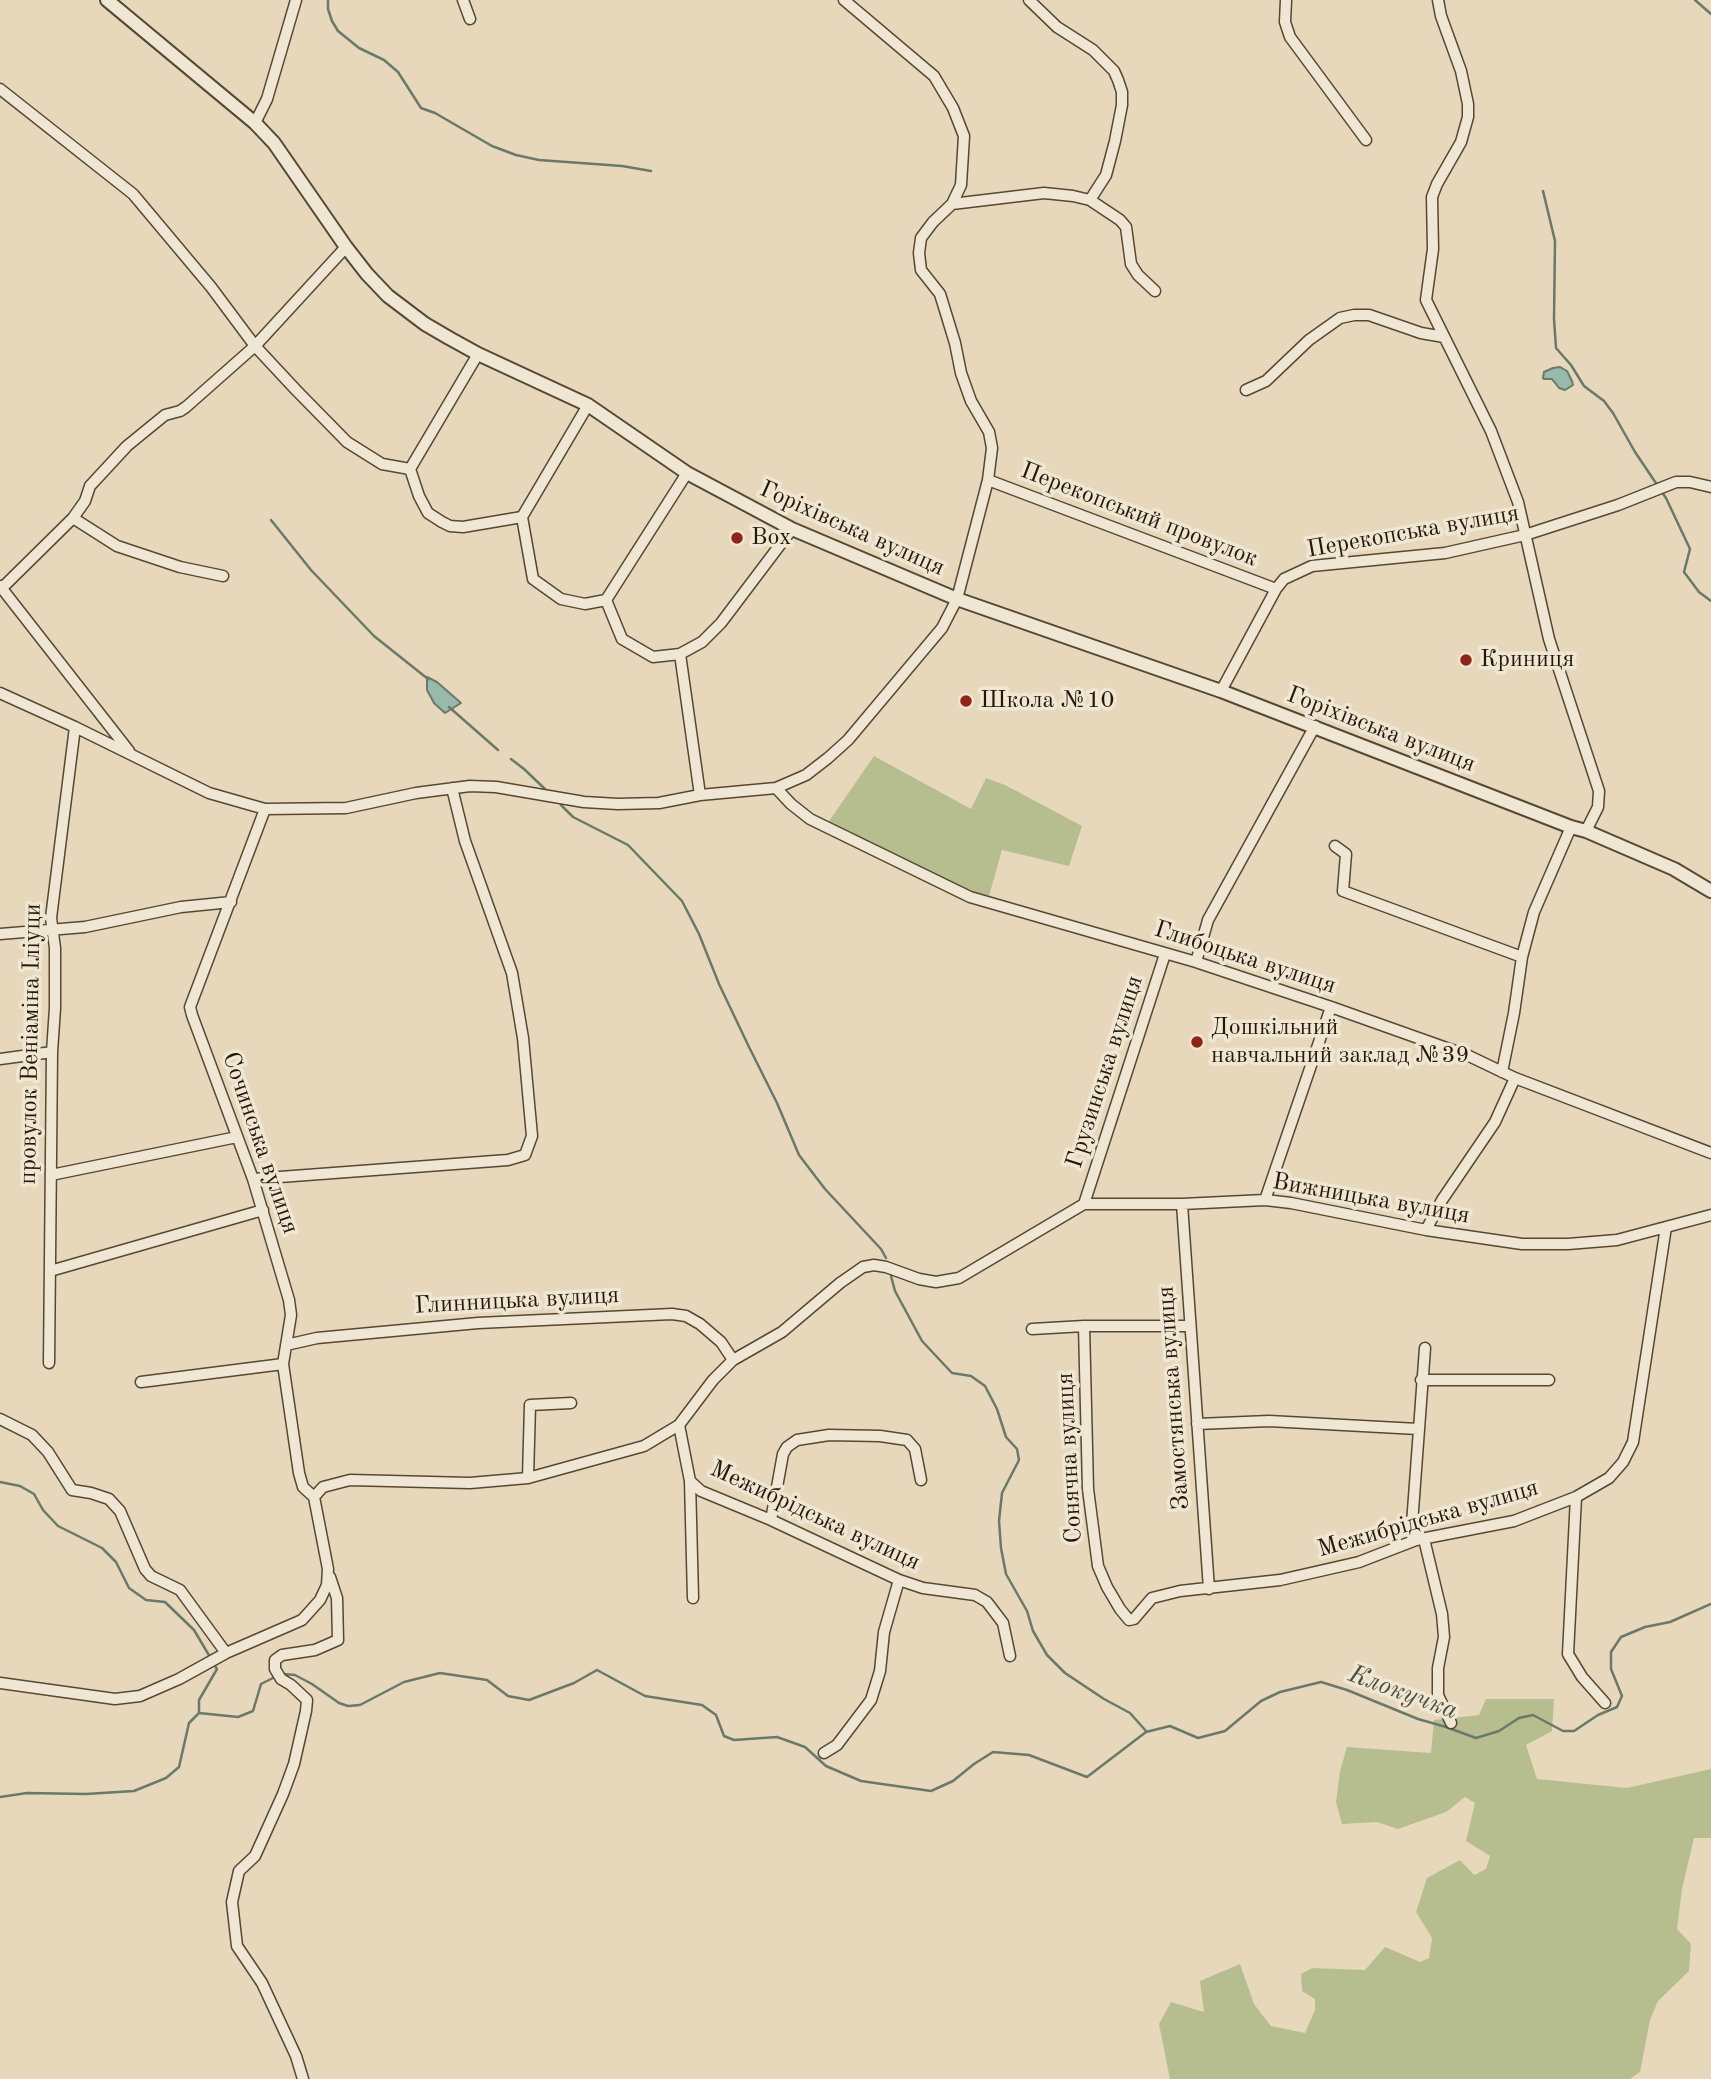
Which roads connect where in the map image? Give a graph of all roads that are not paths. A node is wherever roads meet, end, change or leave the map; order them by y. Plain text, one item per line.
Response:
1 (107, 0) edge
2 (296, 0) edge
3 (463, 0) edge
4 (844, 0) edge
5 (1029, 0) edge
6 (1286, 0) edge
7 (1438, 0) edge
8 (470, 19) dead end
9 (0, 89) edge
10 (255, 123) junction
11 (1366, 140) dead end
12 (1090, 200) junction
13 (953, 204) junction
14 (345, 247) junction
15 (1155, 291) dead end
16 (1444, 337) junction
17 (256, 346) junction
18 (478, 354) junction
19 (1246, 390) dead end
20 (588, 405) junction
21 (410, 469) junction
22 (687, 473) junction
23 (988, 480) junction
24 (1711, 487) edge
25 (522, 517) junction
26 (73, 518) junction
27 (792, 529) junction
28 (1525, 535) junction
29 (223, 576) dead end
30 (1, 587) edge
31 (1276, 589) junction
32 (957, 599) junction
33 (606, 600) junction
34 (680, 654) junction
35 (1221, 691) junction
36 (0, 693) edge
37 (1315, 726) junction
38 (75, 727) junction
39 (131, 754) junction
40 (452, 788) junction
41 (776, 788) junction
42 (700, 795) junction
43 (265, 809) junction
44 (1572, 827) junction
45 (1586, 831) junction
46 (1335, 846) dead end
47 (1711, 891) edge
48 (231, 902) junction
49 (53, 929) junction
50 (0, 934) edge
51 (1165, 954) junction
52 (1521, 957) junction
53 (1196, 962) junction
54 (1331, 1007) junction
55 (52, 1052) junction
56 (0, 1059) edge
57 (1502, 1072) junction
58 (1515, 1078) junction
59 (237, 1137) junction
60 (1711, 1153) edge
61 (51, 1175) junction
62 (253, 1179) junction
63 (1265, 1200) junction
64 (1084, 1204) junction
65 (1182, 1204) junction
66 (263, 1210) junction
67 (1711, 1215) edge
68 (1665, 1227) junction
69 (1426, 1230) junction
70 (50, 1271) junction
71 (1084, 1326) junction
72 (1190, 1326) junction
73 (1032, 1329) dead end
74 (286, 1345) junction
75 (1425, 1348) dead end
76 (733, 1360) junction
77 (49, 1363) dead end
78 (283, 1364) junction
79 (1421, 1380) junction
80 (1549, 1380) dead end
81 (141, 1382) dead end
82 (571, 1403) dead end
83 (0, 1419) edge
84 (1197, 1424) junction
85 (679, 1426) junction
86 (1418, 1429) junction
87 (528, 1478) junction
88 (921, 1479) dead end
89 (691, 1480) junction
90 (314, 1497) junction
91 (1576, 1497) junction
92 (771, 1520) junction
93 (1420, 1540) junction
94 (328, 1569) junction
95 (899, 1580) junction
96 (1209, 1589) junction
97 (693, 1598) dead end
98 (1129, 1620) joint
99 (223, 1654) junction
100 (1010, 1656) dead end
101 (0, 1683) edge
102 (1605, 1703) dead end
103 (1451, 1723) dead end
104 (824, 1753) dead end
105 (303, 2079) edge

1 - 10 street, Горіхівська вулиця
2 - 10 street
3 - 8 street
4 - 13 street
5 - 12 street
6 - 11 street
7 - 16 street
9 - 17 street
10 - 14 street, Горіхівська вулиця
12 - 13 street
12 - 15 street
13 - 23 street
14 - 17 street
14 - 18 street, Горіхівська вулиця
16 - 19 street
16 - 28 street
17 - 21 street
17 - 26 street
18 - 20 street, Горіхівська вулиця
18 - 21 street
20 - 22 street, Горіхівська вулиця
20 - 25 street
21 - 25 street
22 - 27 street, Горіхівська вулиця
22 - 33 street
23 - 31 street, Перекопський провулок
23 - 32 street
24 - 28 street, Перекопська вулиця
25 - 33 street
26 - 29 street
26 - 30 street
27 - 32 street, Горіхівська вулиця
27 - 34 street
28 - 31 street, Перекопська вулиця
28 - 45 street
30 - 39 street
31 - 35 street, Перекопська вулиця
32 - 35 street, Горіхівська вулиця
32 - 41 street
33 - 34 street
34 - 42 street
35 - 37 street, Горіхівська вулиця
36 - 38 street
37 - 44 street, Горіхівська вулиця
37 - 53 street
38 - 39 street
38 - 49 street, провулок Веніаміна Іліуци
39 - 43 street
40 - 42 street
40 - 43 street
40 - 62 street
41 - 42 street
41 - 51 street, Глибоцька вулиця
43 - 48 street, Сочинська вулиця
44 - 45 street, Горіхівська вулиця
44 - 52 street
45 - 47 street, Горіхівська вулиця
46 - 52 street
48 - 49 street
48 - 59 street, Сочинська вулиця
49 - 50 street
49 - 55 street, провулок Веніаміна Іліуци
51 - 53 street, Глибоцька вулиця
51 - 64 street, Грузинська вулиця
52 - 57 street
53 - 54 street, Глибоцька вулиця
54 - 57 street, Глибоцька вулиця
54 - 63 street
55 - 56 street
55 - 61 street, провулок Веніаміна Іліуци
57 - 58 street, Глибоцька вулиця
58 - 60 street, Глибоцька вулиця
58 - 69 street
59 - 61 street
59 - 62 street, Сочинська вулиця
61 - 70 street, провулок Веніаміна Іліуци
62 - 66 street, Сочинська вулиця
63 - 65 street, Вижницька вулиця
63 - 69 street, Вижницька вулиця
64 - 65 street, Вижницька вулиця
64 - 76 street
65 - 72 street, Замостянська вулиця
66 - 70 street
66 - 74 street, Сочинська вулиця
67 - 68 street, Вижницька вулиця
68 - 69 street, Вижницька вулиця
68 - 91 street, Межибрідська вулиця
70 - 77 street, провулок Веніаміна Іліуци
71 - 72 street
71 - 73 street
71 - 98 street, Сонячна вулиця
72 - 84 street, Замостянська вулиця
74 - 76 street, Глинницька вулиця
74 - 78 street, Сочинська вулиця
75 - 79 street
76 - 85 street
78 - 81 street
78 - 90 street, Сочинська вулиця
79 - 80 street
79 - 86 street
82 - 87 street
83 - 99 street
84 - 86 street
84 - 96 street, Замостянська вулиця
85 - 87 street
85 - 89 street
86 - 93 street
87 - 90 street
88 - 92 street
89 - 92 street, Межибрідська вулиця
89 - 97 street
90 - 94 street
91 - 93 street, Межибрідська вулиця
91 - 102 street
92 - 95 street, Межибрідська вулиця
93 - 96 street, Межибрідська вулиця
93 - 103 street
94 - 99 street
94 - 105 street
95 - 100 street, Межибрідська вулиця
95 - 104 street
96 - 98 street, Межибрідська вулиця
99 - 101 street

